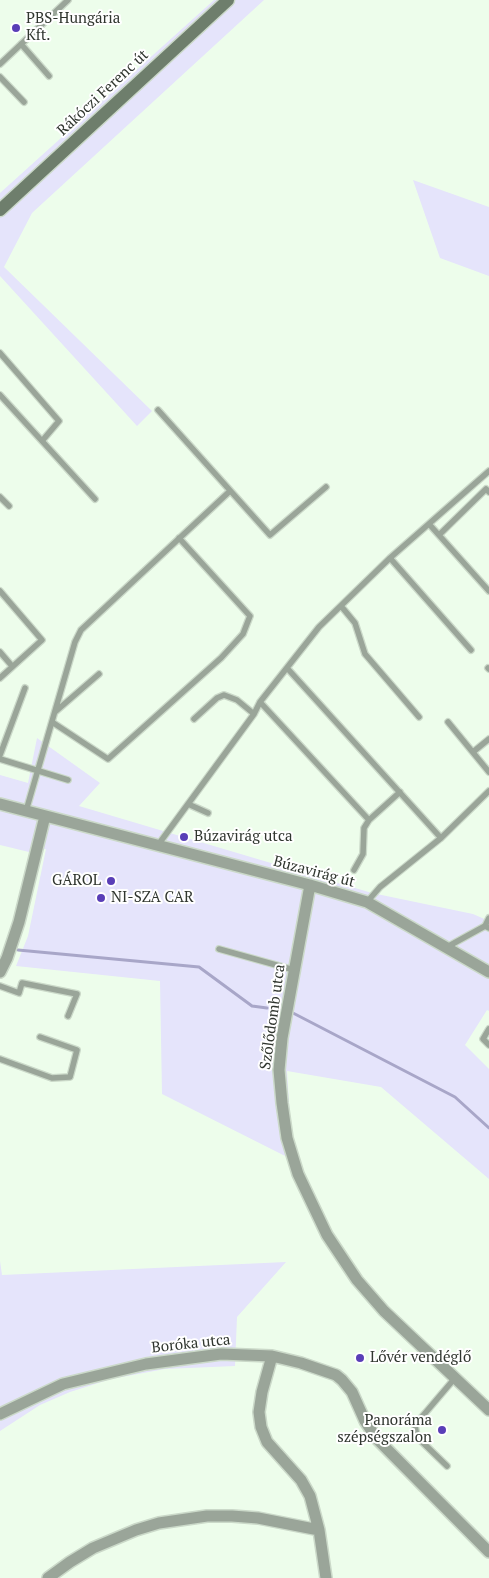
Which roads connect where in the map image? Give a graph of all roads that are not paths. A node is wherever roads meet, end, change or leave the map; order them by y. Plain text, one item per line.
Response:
1 (68, 0) edge
2 (228, 0) edge
3 (21, 44) junction
4 (0, 64) edge
5 (49, 76) dead end
6 (0, 77) edge
7 (24, 102) dead end
8 (0, 210) edge
9 (0, 353) edge
10 (0, 395) edge
11 (158, 410) dead end
12 (42, 441) junction
13 (489, 470) edge
14 (326, 487) dead end
15 (230, 491) junction
16 (489, 492) edge
17 (0, 497) edge
18 (95, 499) dead end
19 (9, 506) dead end
20 (429, 524) junction
21 (439, 535) junction
22 (179, 538) junction
23 (390, 558) junction
24 (0, 591) edge
25 (489, 591) edge
26 (341, 606) junction
27 (471, 650) dead end
28 (0, 652) edge
29 (12, 666) junction
30 (287, 668) junction
31 (99, 674) dead end
32 (0, 678) edge
33 (24, 688) dead end
34 (260, 702) junction
35 (55, 712) junction
36 (254, 714) junction
37 (419, 716) dead end
38 (194, 719) dead end
39 (52, 722) junction
40 (448, 722) dead end
41 (489, 739) edge
42 (473, 752) junction
43 (0, 757) edge
44 (38, 770) junction
45 (489, 772) edge
46 (68, 780) dead end
47 (489, 791) edge
48 (400, 792) junction
49 (0, 804) edge
50 (188, 804) junction
51 (26, 811) junction
52 (208, 813) dead end
53 (45, 816) junction
54 (369, 820) junction
55 (441, 838) junction
56 (157, 846) junction
57 (354, 870) dead end
58 (310, 885) junction
59 (368, 902) junction
60 (489, 918) edge
61 (487, 927) edge
62 (447, 947) junction
63 (219, 949) dead end
64 (294, 970) junction
65 (0, 972) edge
66 (489, 972) edge
67 (0, 986) edge
68 (68, 1016) dead end
69 (489, 1030) edge
70 (40, 1037) dead end
71 (489, 1045) edge
72 (0, 1059) edge
73 (272, 1356) junction
74 (455, 1378) junction
75 (489, 1410) edge
76 (0, 1414) edge
77 (447, 1466) dead end
78 (319, 1530) junction
79 (489, 1552) edge
80 (48, 1578) edge
81 (326, 1578) edge

1 - 3 lane
2 - 8 main road, Rákóczi Ferenc út
3 - 4 lane
3 - 5 lane
6 - 7 lane
9 - 12 lane
10 - 12 lane
11 - 15 lane
12 - 18 lane
13 - 20 lane
14 - 15 lane
15 - 22 lane
16 - 21 lane
17 - 19 lane
20 - 21 lane
20 - 23 lane
21 - 25 lane
22 - 35 lane
22 - 39 lane
23 - 26 lane
23 - 27 lane
24 - 29 lane
26 - 30 lane
26 - 37 lane
28 - 29 lane
29 - 32 lane
30 - 34 lane
30 - 48 lane
31 - 35 lane
33 - 43 lane
34 - 36 lane
34 - 54 lane
35 - 39 lane
36 - 38 lane
36 - 50 lane
39 - 44 lane
40 - 42 lane
41 - 42 lane
42 - 45 lane
43 - 44 lane
44 - 46 lane
44 - 51 lane
47 - 55 lane
48 - 54 lane
48 - 55 lane
49 - 51 street, Búzavirág út
50 - 52 lane
50 - 56 lane
51 - 53 street, Búzavirág út
53 - 56 street, Búzavirág út
53 - 65 street
54 - 57 lane
55 - 59 lane
56 - 58 street, Búzavirág út
58 - 59 street, Búzavirág út
58 - 64 street, Szőlődomb utca
59 - 62 street, Búzavirág út
60 - 61 lane
61 - 62 lane
62 - 66 street, Búzavirág út
63 - 64 lane
64 - 74 street, Szőlődomb utca
67 - 68 lane
69 - 71 lane
70 - 72 lane
73 - 76 street, Boróka utca
73 - 78 street
73 - 79 street, Boróka utca
74 - 75 street, Szőlődomb utca
74 - 77 lane
78 - 80 street
78 - 81 street

